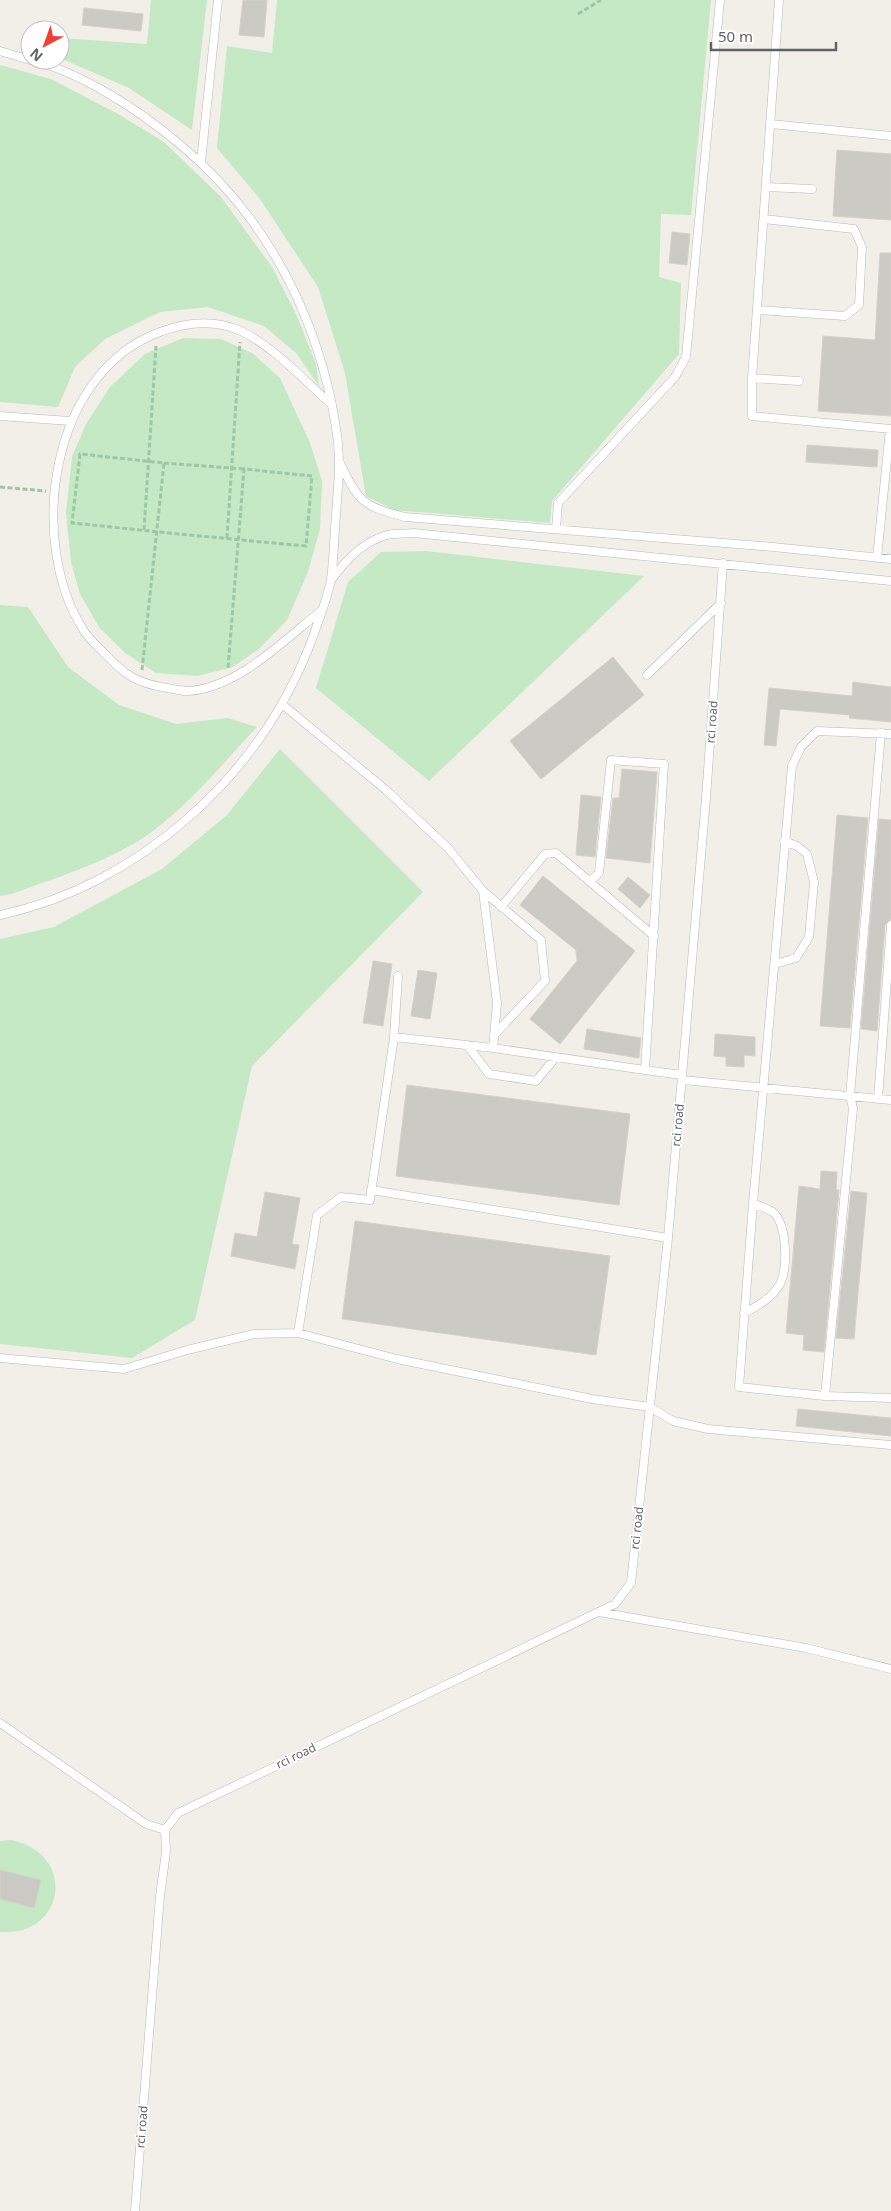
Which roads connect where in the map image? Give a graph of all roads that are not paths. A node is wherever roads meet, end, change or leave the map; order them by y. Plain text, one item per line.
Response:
1 (218, 0) edge
2 (720, 0) edge
3 (779, 0) edge
4 (0, 51) edge
5 (20, 57) edge
6 (56, 70) edge
7 (771, 124) junction
8 (891, 136) edge
9 (201, 162) junction
10 (766, 187) junction
11 (812, 189) dead end
12 (764, 218) junction
13 (757, 310) junction
14 (752, 378) junction
15 (799, 381) dead end
16 (332, 405) junction
17 (0, 416) edge
18 (70, 421) junction
19 (890, 429) edge
20 (339, 462) junction
21 (556, 529) junction
22 (877, 558) junction
23 (891, 560) edge
24 (723, 563) junction
25 (331, 580) junction
26 (891, 581) edge
27 (721, 603) junction
28 (322, 610) junction
29 (647, 675) dead end
30 (283, 705) junction
31 (881, 733) junction
32 (891, 734) edge
33 (784, 841) junction
34 (590, 881) junction
35 (483, 892) junction
36 (502, 907) junction
37 (0, 916) edge
38 (891, 925) edge
39 (654, 936) junction
40 (775, 964) junction
41 (398, 976) dead end
42 (494, 1035) junction
43 (394, 1037) junction
44 (467, 1045) junction
45 (493, 1048) junction
46 (556, 1057) junction
47 (645, 1070) junction
48 (682, 1078) junction
49 (764, 1087) junction
50 (850, 1096) junction
51 (878, 1099) junction
52 (891, 1100) edge
53 (371, 1190) junction
54 (753, 1203) junction
55 (668, 1238) junction
56 (744, 1313) junction
57 (298, 1332) junction
58 (0, 1358) edge
59 (826, 1396) junction
60 (891, 1398) edge
61 (650, 1407) junction
62 (891, 1445) edge
63 (600, 1612) junction
64 (891, 1669) edge
65 (0, 1723) edge
66 (165, 1830) junction
67 (135, 2211) edge

1 - 9 lane
2 - 21 lane
3 - 7 lane
4 - 5 lane
6 - 9 lane
7 - 8 lane
7 - 10 lane
9 - 16 lane
10 - 11 lane
10 - 12 lane
12 - 13 lane
12 - 13 lane
13 - 14 lane
14 - 15 lane
14 - 19 lane
16 - 18 lane
16 - 20 lane
17 - 18 lane
18 - 28 lane
19 - 22 lane
20 - 21 lane
20 - 25 lane
21 - 22 lane
22 - 23 lane
24 - 25 lane
24 - 26 lane
24 - 27 lane, rci road
25 - 28 lane
27 - 29 lane
27 - 48 lane, rci road
28 - 30 lane
30 - 35 lane
30 - 37 lane
31 - 32 lane
31 - 33 lane
31 - 50 lane
33 - 40 lane
33 - 40 lane
34 - 36 lane
34 - 39 lane
34 - 39 lane
35 - 36 lane
35 - 42 lane
36 - 42 lane
38 - 51 lane
39 - 47 lane
40 - 49 lane
41 - 43 lane
42 - 45 lane
43 - 44 lane
43 - 53 lane
44 - 45 lane
44 - 46 lane
45 - 46 lane
46 - 47 lane
47 - 48 lane
48 - 49 lane
48 - 55 lane, rci road
49 - 50 lane
49 - 54 lane
50 - 51 lane
50 - 59 lane
51 - 52 lane
53 - 55 lane
53 - 57 lane
54 - 56 lane
54 - 56 lane
55 - 61 lane, rci road
56 - 59 lane
57 - 58 lane
57 - 61 lane
59 - 60 lane
61 - 62 lane
61 - 63 lane, rci road
63 - 64 lane
63 - 66 lane, rci road
65 - 66 lane
66 - 67 lane, rci road

